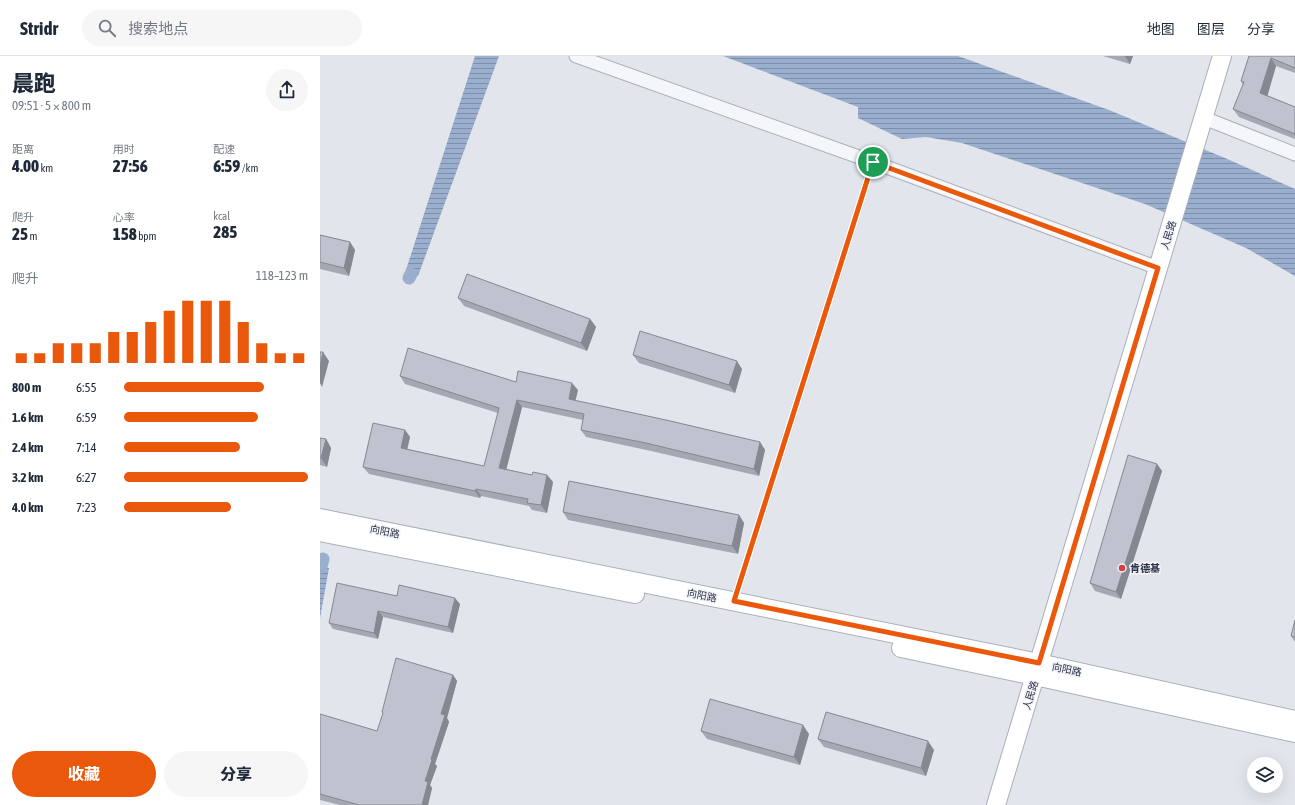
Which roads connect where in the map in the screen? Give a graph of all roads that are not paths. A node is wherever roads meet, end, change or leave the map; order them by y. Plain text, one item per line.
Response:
1 (576, 56) edge
2 (1222, 56) edge
3 (1204, 118) junction
4 (1295, 154) edge
5 (873, 162) junction
6 (1158, 268) junction
7 (320, 518) edge
8 (320, 532) edge
9 (734, 601) junction
10 (1037, 669) junction
11 (1295, 720) edge
12 (1295, 733) edge
13 (996, 805) edge

1 - 5 street
2 - 3 street, 人民路
3 - 4 street
3 - 6 street, 人民路
5 - 6 street
5 - 9 lane
6 - 10 street, 人民路
7 - 9 street, 向阳路
8 - 10 street, 向阳路
9 - 10 street, 向阳路
10 - 11 street, 向阳路
10 - 12 street, 向阳路
10 - 13 street, 人民路

